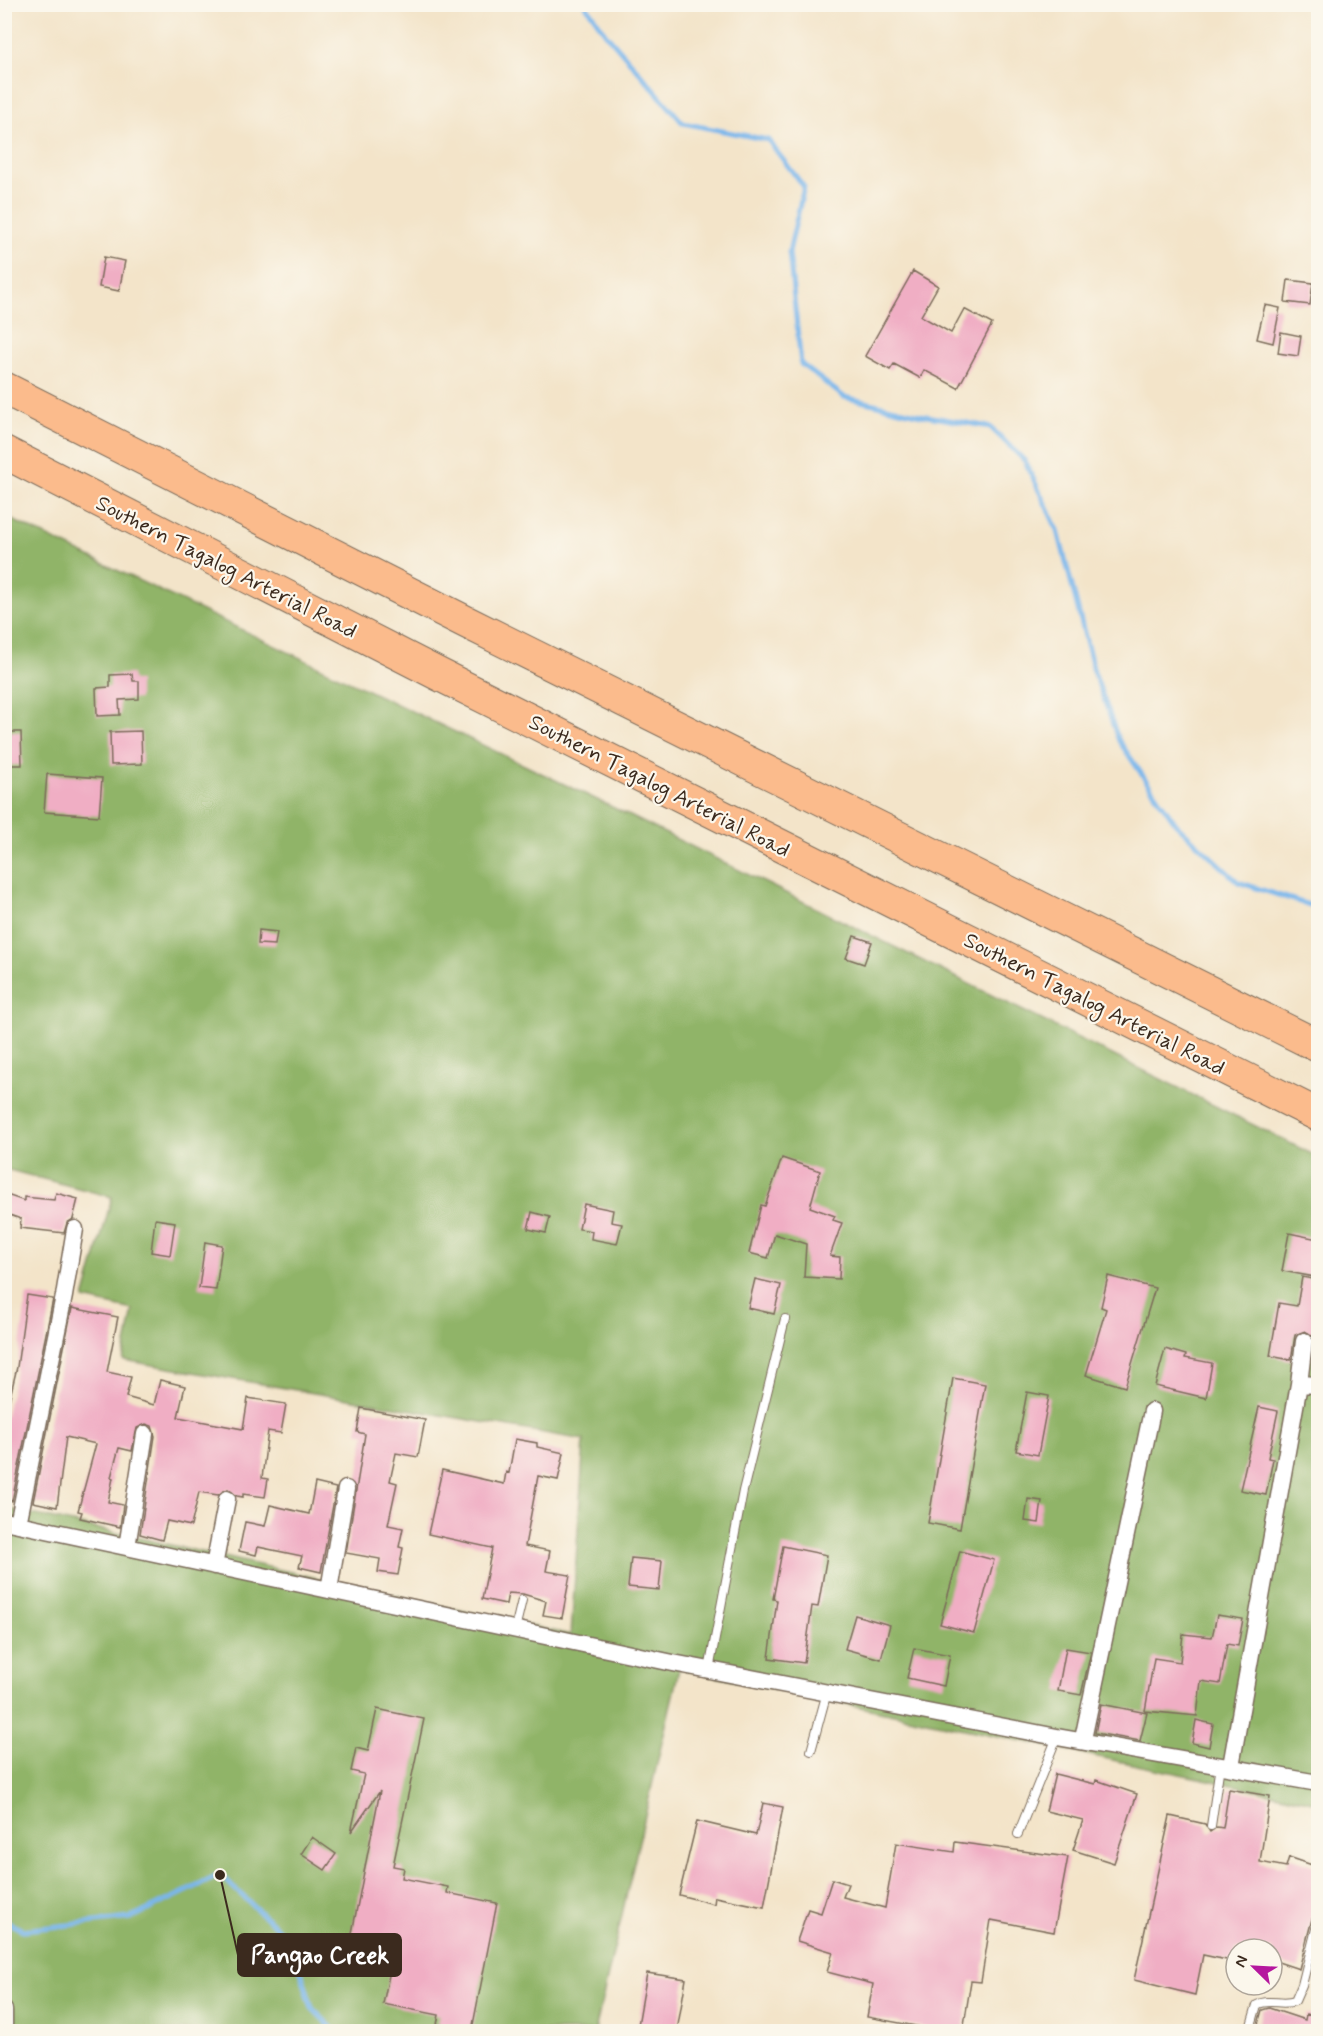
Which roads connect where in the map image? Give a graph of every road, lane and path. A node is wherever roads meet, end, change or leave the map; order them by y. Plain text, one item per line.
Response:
1 (4, 388) edge
2 (4, 452) edge
3 (1318, 1046) edge
4 (1318, 1115) edge
5 (75, 1229) dead end
6 (785, 1319) dead end
7 (1304, 1341) dead end
8 (1299, 1384) junction
9 (1318, 1385) edge
10 (1152, 1411) dead end
11 (146, 1434) dead end
12 (346, 1489) dead end
13 (227, 1499) dead end
14 (11, 1523) edge
15 (127, 1547) junction
16 (214, 1566) junction
17 (329, 1590) junction
18 (522, 1600) dead end
19 (515, 1629) junction
20 (709, 1670) junction
21 (827, 1692) junction
22 (1057, 1737) junction
23 (1083, 1739) junction
24 (811, 1751) dead end
25 (1226, 1765) junction
26 (1318, 1783) edge
27 (1211, 1826) dead end
28 (1018, 1834) dead end
29 (1318, 1921) edge
30 (4, 2010) edge
31 (4, 2025) edge
32 (1249, 2031) edge

1 - 3 highway
2 - 4 highway, Southern Tagalog Arterial Road
5 - 14 street
6 - 20 lane
7 - 8 street
8 - 9 street
8 - 25 street
10 - 23 street
11 - 15 street
12 - 17 street
13 - 16 street
14 - 15 street
15 - 16 street
16 - 17 street
17 - 19 street
18 - 19 lane
19 - 20 street
20 - 21 street
21 - 22 street
21 - 24 lane
22 - 23 street
22 - 28 lane
23 - 25 street
25 - 26 street
25 - 27 lane
29 - 32 lane
30 - 31 street

